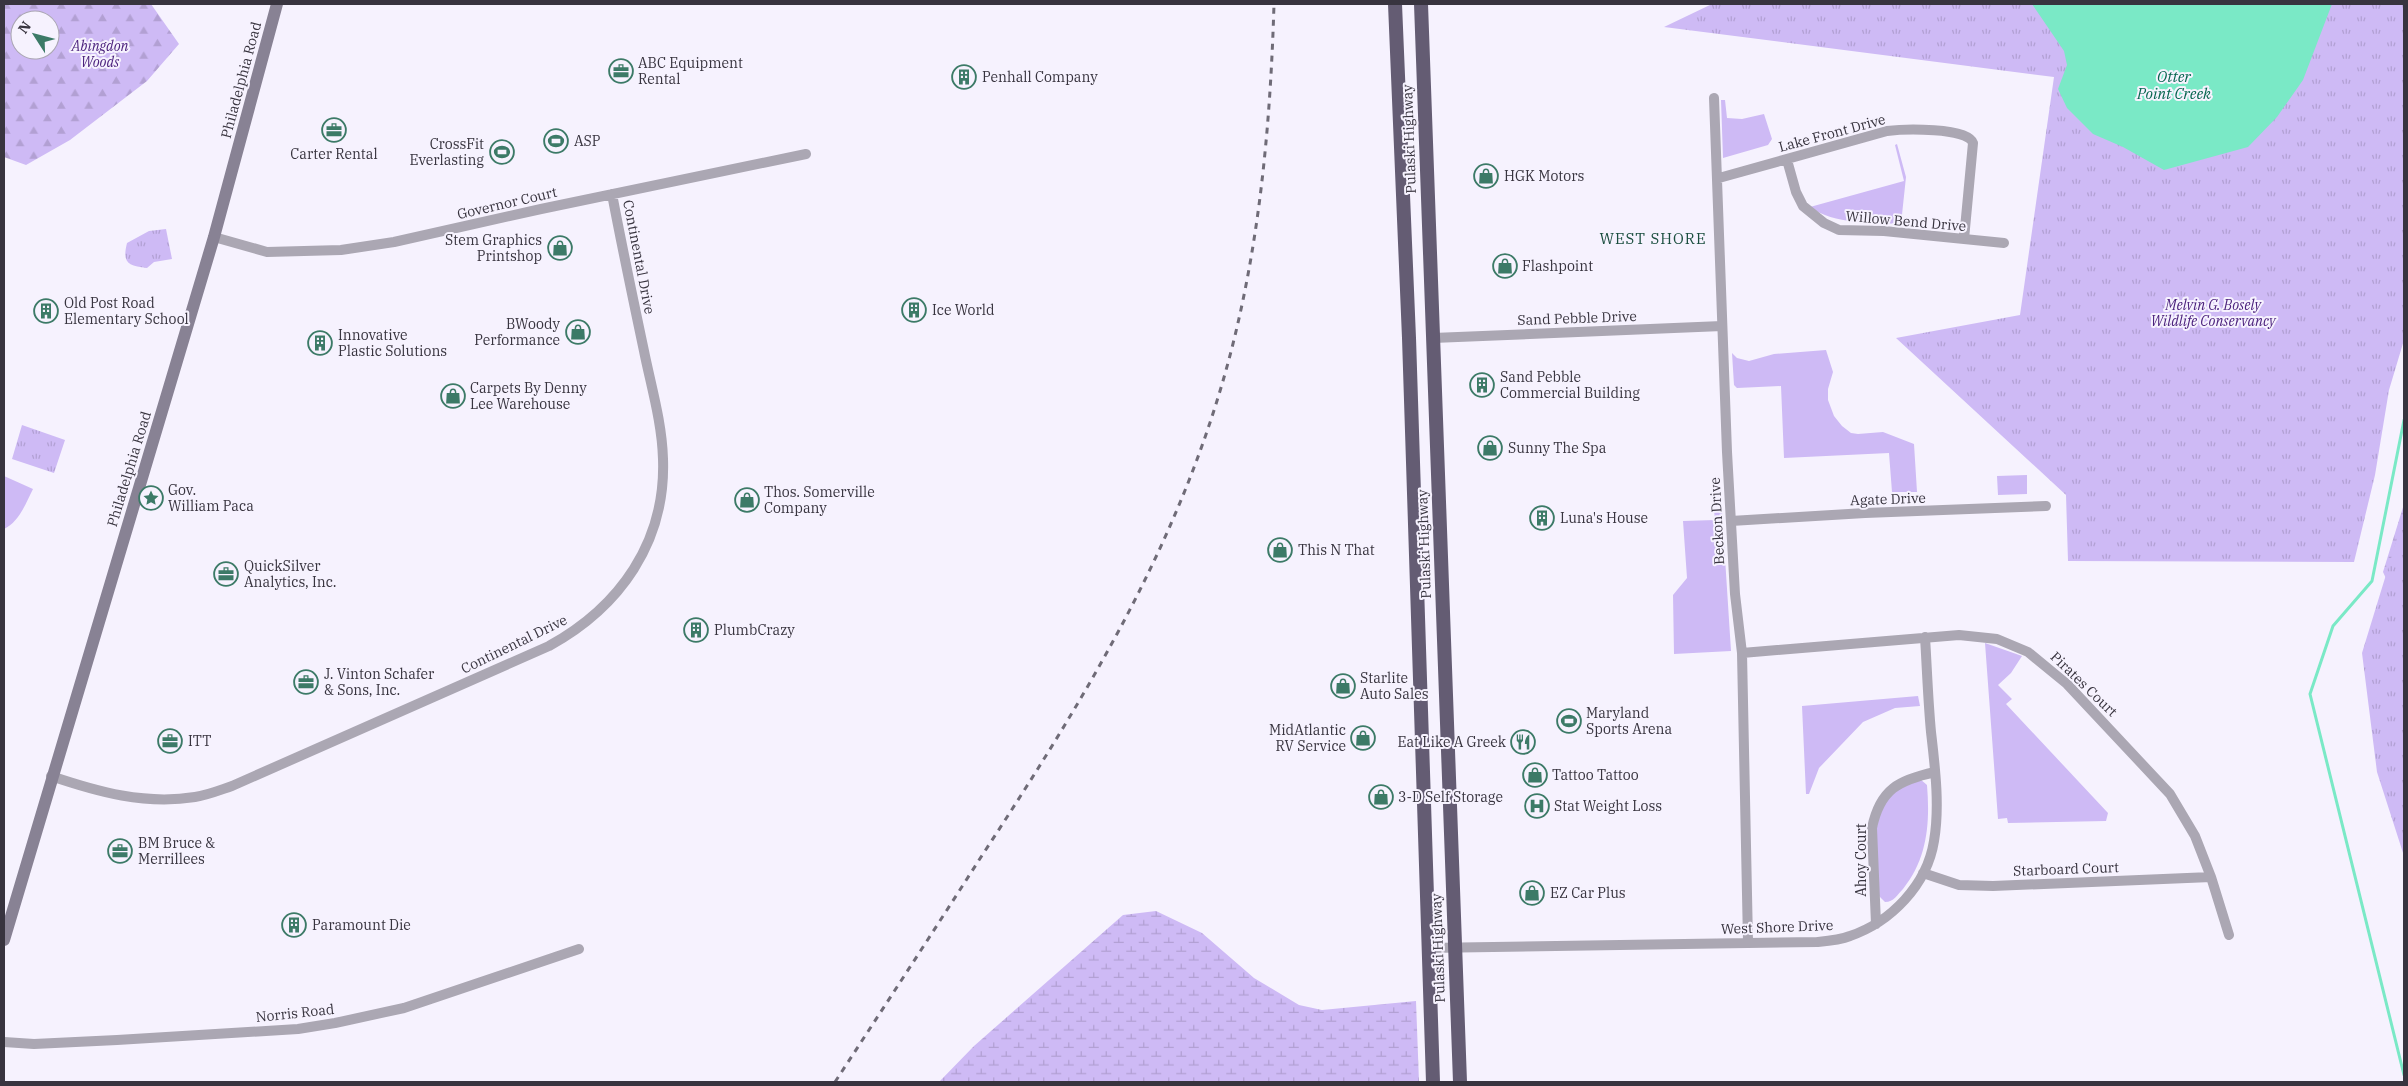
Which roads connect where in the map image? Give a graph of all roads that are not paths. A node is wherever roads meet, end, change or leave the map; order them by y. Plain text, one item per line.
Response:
1 (277, 4) edge
2 (1395, 4) edge
3 (1421, 4) edge
4 (1714, 98) dead end
5 (806, 154) dead end
6 (1788, 160) junction
7 (1719, 178) junction
8 (612, 194) junction
9 (214, 237) junction
10 (1964, 239) junction
11 (2004, 243) dead end
12 (1722, 326) junction
13 (1433, 338) junction
14 (2046, 506) dead end
15 (1731, 521) junction
16 (1925, 637) junction
17 (1742, 653) junction
18 (1935, 772) junction
19 (51, 776) junction
20 (1924, 873) junction
21 (2211, 877) junction
22 (1876, 924) junction
23 (2229, 935) dead end
24 (4, 940) edge
25 (1748, 942) junction
26 (1454, 947) junction
27 (1428, 948) junction
28 (579, 949) dead end
29 (4, 1042) edge
30 (1432, 1082) edge
31 (1460, 1082) edge

1 - 9 main road, Philadelphia Road
2 - 27 highway, Pulaski Highway
3 - 13 highway, Pulaski Highway
4 - 7 street, Beckon Drive
5 - 8 street, Governor Court
6 - 7 street, Lake Front Drive
6 - 10 street, Willow Bend Drive
6 - 10 street, Lake Front Drive
7 - 12 street, Beckon Drive
8 - 9 street, Governor Court
8 - 19 street, Continental Drive
9 - 19 main road, Philadelphia Road
10 - 11 street, Willow Bend Drive
12 - 13 street, Sand Pebble Drive
12 - 15 street, Beckon Drive
13 - 26 highway, Pulaski Highway
14 - 15 street, Agate Drive
15 - 17 street, Beckon Drive
16 - 17 street, Pirates Court
16 - 18 street, West Shore Drive
16 - 21 street, Pirates Court
17 - 25 street, Beckon Drive
18 - 20 street, West Shore Drive
18 - 22 street, Ahoy Court
19 - 24 main road, Philadelphia Road
20 - 21 street, Starboard Court
20 - 22 street, West Shore Drive
21 - 23 street, Pirates Court
22 - 25 street, West Shore Drive
25 - 26 street, West Shore Drive
26 - 27 street, West Shore Drive
26 - 31 highway, Pulaski Highway
27 - 30 highway, Pulaski Highway
28 - 29 street, Norris Road

